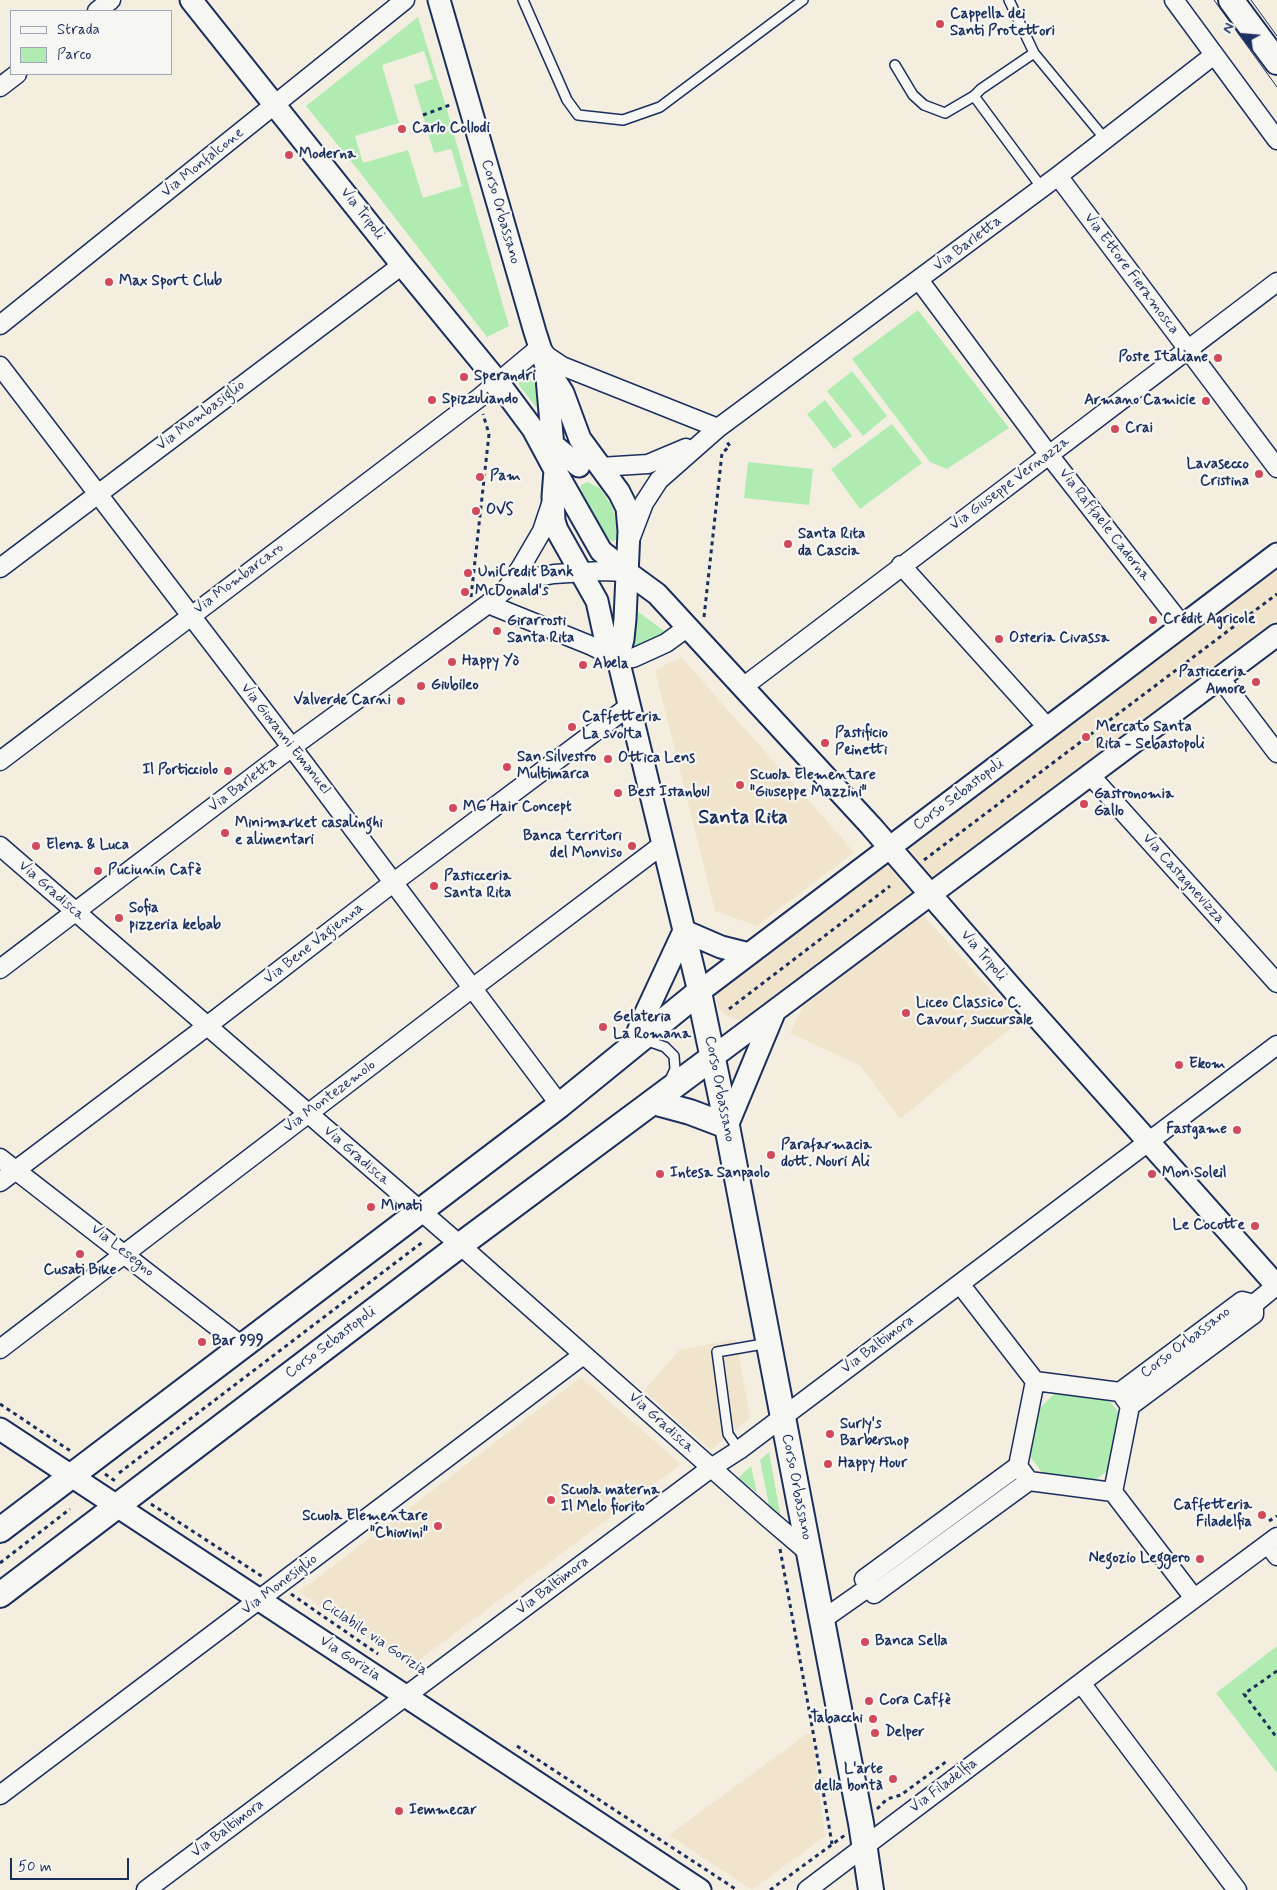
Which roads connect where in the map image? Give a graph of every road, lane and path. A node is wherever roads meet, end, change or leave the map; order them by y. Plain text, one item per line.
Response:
1 (111, 0) edge
2 (191, 0) edge
3 (405, 0) edge
4 (439, 0) edge
5 (523, 0) edge
6 (803, 0) edge
7 (1009, 0) edge
8 (1174, 0) edge
9 (1232, 0) edge
10 (98, 10) edge
11 (1034, 53) junction
12 (1214, 55) junction
13 (1277, 62) edge
14 (895, 65) dead end
15 (16, 75) edge
16 (0, 87) edge
17 (974, 96) junction
18 (466, 99) junction
19 (274, 105) junction
20 (423, 114) dead end
21 (1105, 139) junction
22 (1277, 140) edge
23 (1058, 176) junction
24 (1042, 188) junction
25 (402, 265) junction
26 (919, 280) junction
27 (1277, 282) edge
28 (0, 325) edge
29 (1188, 350) junction
30 (543, 357) junction
31 (0, 366) edge
32 (498, 382) junction
33 (479, 398) junction
34 (718, 428) junction
35 (533, 429) junction
36 (703, 440) junction
37 (553, 445) junction
38 (1050, 455) junction
39 (578, 466) junction
40 (600, 467) junction
41 (1277, 468) edge
42 (555, 470) junction
43 (98, 493) junction
44 (553, 497) junction
45 (628, 547) junction
46 (1277, 554) edge
47 (901, 565) junction
48 (0, 568) edge
49 (581, 572) junction
50 (627, 572) junction
51 (506, 588) junction
52 (1277, 594) edge
53 (485, 606) junction
54 (190, 616) junction
55 (1182, 625) junction
56 (692, 631) junction
57 (1277, 635) edge
58 (618, 659) junction
59 (1220, 678) junction
60 (742, 687) junction
61 (628, 708) junction
62 (1047, 727) junction
63 (292, 747) junction
64 (1277, 753) edge
65 (0, 761) edge
66 (1090, 775) junction
67 (662, 845) junction
68 (0, 846) edge
69 (889, 848) junction
70 (921, 862) dead end
71 (394, 882) junction
72 (890, 886) dead end
73 (930, 895) junction
74 (75, 912) junction
75 (684, 931) junction
76 (749, 954) junction
77 (0, 969) edge
78 (1277, 983) edge
79 (472, 988) junction
80 (699, 992) junction
81 (729, 1009) dead end
82 (776, 1010) junction
83 (206, 1027) junction
84 (637, 1043) junction
85 (1277, 1046) edge
86 (713, 1057) junction
87 (658, 1098) junction
88 (560, 1105) junction
89 (308, 1114) junction
90 (727, 1126) junction
91 (1148, 1142) junction
92 (0, 1158) edge
93 (16, 1170) junction
94 (0, 1182) edge
95 (419, 1211) junction
96 (424, 1241) dead end
97 (460, 1245) junction
98 (124, 1253) junction
99 (960, 1284) junction
100 (1277, 1286) edge
101 (769, 1344) junction
102 (242, 1346) junction
103 (0, 1349) edge
104 (583, 1355) junction
105 (1036, 1381) junction
106 (1125, 1399) junction
107 (0, 1404) edge
108 (783, 1417) junction
109 (0, 1428) edge
110 (739, 1450) junction
111 (1018, 1466) junction
112 (711, 1468) junction
113 (80, 1469) junction
114 (119, 1473) dead end
115 (1029, 1481) junction
116 (1113, 1492) junction
117 (125, 1499) junction
118 (70, 1509) dead end
119 (0, 1530) edge
120 (773, 1544) dead end
121 (1274, 1545) edge
122 (809, 1553) junction
123 (0, 1563) edge
124 (280, 1585) junction
125 (869, 1587) junction
126 (0, 1594) edge
127 (1194, 1598) junction
128 (260, 1600) junction
129 (822, 1620) junction
130 (382, 1656) dead end
131 (1277, 1671) edge
132 (1081, 1683) junction
133 (406, 1696) junction
134 (1277, 1738) edge
135 (513, 1743) dead end
136 (0, 1795) edge
137 (832, 1844) dead end
138 (865, 1846) junction
139 (146, 1890) edge
140 (700, 1890) edge
141 (737, 1890) edge
142 (807, 1890) edge
143 (871, 1890) edge
144 (1237, 1890) edge

1 - 10 street
2 - 19 street, Via Tripoli
3 - 19 street, Via Monfalcone
4 - 18 street, Corso Orbassano
5 - 6 lane
7 - 11 lane
8 - 12 street
9 - 13 main road
11 - 17 lane
11 - 21 lane
12 - 21 street, Via Barletta
12 - 22 street
14 - 17 lane
15 - 16 street
17 - 24 lane
18 - 20 path
18 - 30 street, Corso Orbassano
19 - 25 street, Via Tripoli
19 - 28 street, Via Monfalcone
21 - 23 street, Via Barletta
23 - 24 street, Via Barletta
23 - 29 street, Via Ettore Fieramosca
24 - 26 street, Via Barletta
25 - 32 street, Via Tripoli
25 - 43 street, Via Mombasiglio
26 - 34 street, Via Barletta
26 - 38 street, Via Raffaele Cadorna
27 - 29 street, Via Giuseppe Vernazza
29 - 38 street, Via Giuseppe Vernazza
29 - 41 street, Via Ettore Fieramosca
30 - 32 street, Via Mombarcaro
30 - 34 street
30 - 37 street
30 - 40 street
31 - 43 street, Via Giovanni Emanuel
32 - 33 street, Via Mombarcaro
32 - 35 street, Via Tripoli
33 - 53 path
33 - 54 street, Via Mombarcaro
34 - 36 street, Via Barletta
34 - 56 path
35 - 37 street
35 - 42 street, Via Tripoli
36 - 40 street
36 - 45 street
37 - 39 street
37 - 42 street
38 - 47 street, Via Giuseppe Vernazza
38 - 55 street, Via Raffaele Cadorna
39 - 40 street
39 - 42 street
40 - 45 street
42 - 44 street
42 - 50 street, Via Tripoli
43 - 48 street, Via Mombasiglio
43 - 54 street, Via Giovanni Emanuel
44 - 49 street
44 - 51 street
45 - 50 street
46 - 55 street, Corso Sebastopoli
47 - 60 street, Via Giuseppe Vernazza
47 - 62 street
49 - 50 street
49 - 51 street
49 - 58 street
50 - 56 street, Via Tripoli
50 - 58 street
51 - 53 street, Via Barletta
52 - 70 path, Corso Sebastopoli
53 - 58 street
53 - 63 street, Via Barletta
54 - 63 street, Via Giovanni Emanuel
54 - 65 street, Via Mombarcaro
55 - 62 street, Corso Sebastopoli
56 - 58 street
56 - 60 street, Via Tripoli
57 - 59 street, Corso Sebastopoli
58 - 61 street, Corso Orbassano
59 - 64 street
59 - 66 street, Corso Sebastopoli
60 - 69 street, Via Tripoli
61 - 67 street, Corso Orbassano
61 - 71 street, Via Bene Vagienna
62 - 69 street, Corso Sebastopoli
63 - 71 street, Via Giovanni Emanuel
63 - 74 street, Via Barletta
66 - 73 street, Corso Sebastopoli
66 - 78 street, Via Castagnevizza
67 - 75 street, Corso Orbassano
67 - 79 street, Via Montezemolo
68 - 74 street, Via Gradisca
69 - 73 street, Via Tripoli
69 - 76 street, Corso Sebastopoli
71 - 79 street, Via Giovanni Emanuel
71 - 83 street, Via Bene Vagienna
72 - 81 path
73 - 82 street, Corso Sebastopoli
73 - 91 street, Via Tripoli
74 - 77 street, Via Barletta
74 - 83 street, Via Gradisca
75 - 76 street
75 - 80 street, Corso Orbassano
75 - 84 street
76 - 80 street, Corso Sebastopoli
79 - 88 street, Via Giovanni Emanuel
79 - 89 street, Via Montezemolo
80 - 84 main road, Corso Sebastopoli
80 - 86 main road, Corso Orbassano
82 - 86 street, Corso Sebastopoli
82 - 90 street
83 - 89 street, Via Gradisca
83 - 93 street, Via Bene Vagienna
84 - 87 lane, Corso Sebastopoli
84 - 88 main road, Corso Sebastopoli
85 - 91 street, Via Baltimora
86 - 87 main road, Corso Sebastopoli
86 - 90 main road, Corso Orbassano
87 - 90 main road
87 - 97 main road, Corso Sebastopoli
88 - 95 main road, Corso Sebastopoli
89 - 95 street, Via Gradisca
89 - 98 street, Via Montezemolo
90 - 101 main road, Corso Orbassano
91 - 99 street, Via Baltimora
91 - 100 street, Via Tripoli
92 - 93 street, Via Lesegno
93 - 94 street, Via Bene Vagienna
93 - 98 street, Via Lesegno
95 - 97 street, Via Gradisca
95 - 102 main road, Corso Sebastopoli
96 - 114 path
97 - 104 street, Via Gradisca
97 - 117 main road, Corso Sebastopoli
98 - 102 street, Via Lesegno
98 - 103 street, Via Montezemolo
99 - 105 street
99 - 108 street, Via Baltimora
100 - 106 street, Corso Orbassano
101 - 108 main road, Corso Orbassano
101 - 110 lane
102 - 113 main road, Corso Sebastopoli
104 - 112 street, Via Gradisca
104 - 124 street, Via Monesiglio
105 - 106 street
105 - 111 street
106 - 116 street
107 - 113 path, Ciclabile via Gorizia
108 - 110 street, Via Baltimora
108 - 122 main road, Corso Orbassano
109 - 113 street, Via Gorizia
110 - 112 street, Via Baltimora
111 - 115 street
111 - 125 street
112 - 122 street, Corso Orbassano
112 - 133 street, Via Baltimora
113 - 117 street, Via Gorizia
113 - 117 path, Ciclabile via Gorizia
113 - 119 main road, Corso Sebastopoli
115 - 116 street
115 - 125 street
116 - 127 street
117 - 124 path, Ciclabile via Gorizia
117 - 126 main road, Corso Sebastopoli
117 - 128 street, Via Gorizia
118 - 123 path
120 - 137 path
121 - 127 street, Via Filadelfia
122 - 129 main road, Corso Orbassano
124 - 128 street, Via Monesiglio
124 - 130 path, Ciclabile via Gorizia
125 - 129 street
127 - 132 street, Via Filadelfia
128 - 133 street, Via Gorizia
128 - 136 street, Via Monesiglio
129 - 138 main road, Corso Orbassano
131 - 134 path
132 - 138 street, Via Filadelfia
132 - 144 street
133 - 139 street, Via Baltimora
133 - 140 street, Via Gorizia
135 - 141 path
138 - 142 street, Via Filadelfia
138 - 143 main road, Corso Orbassano

